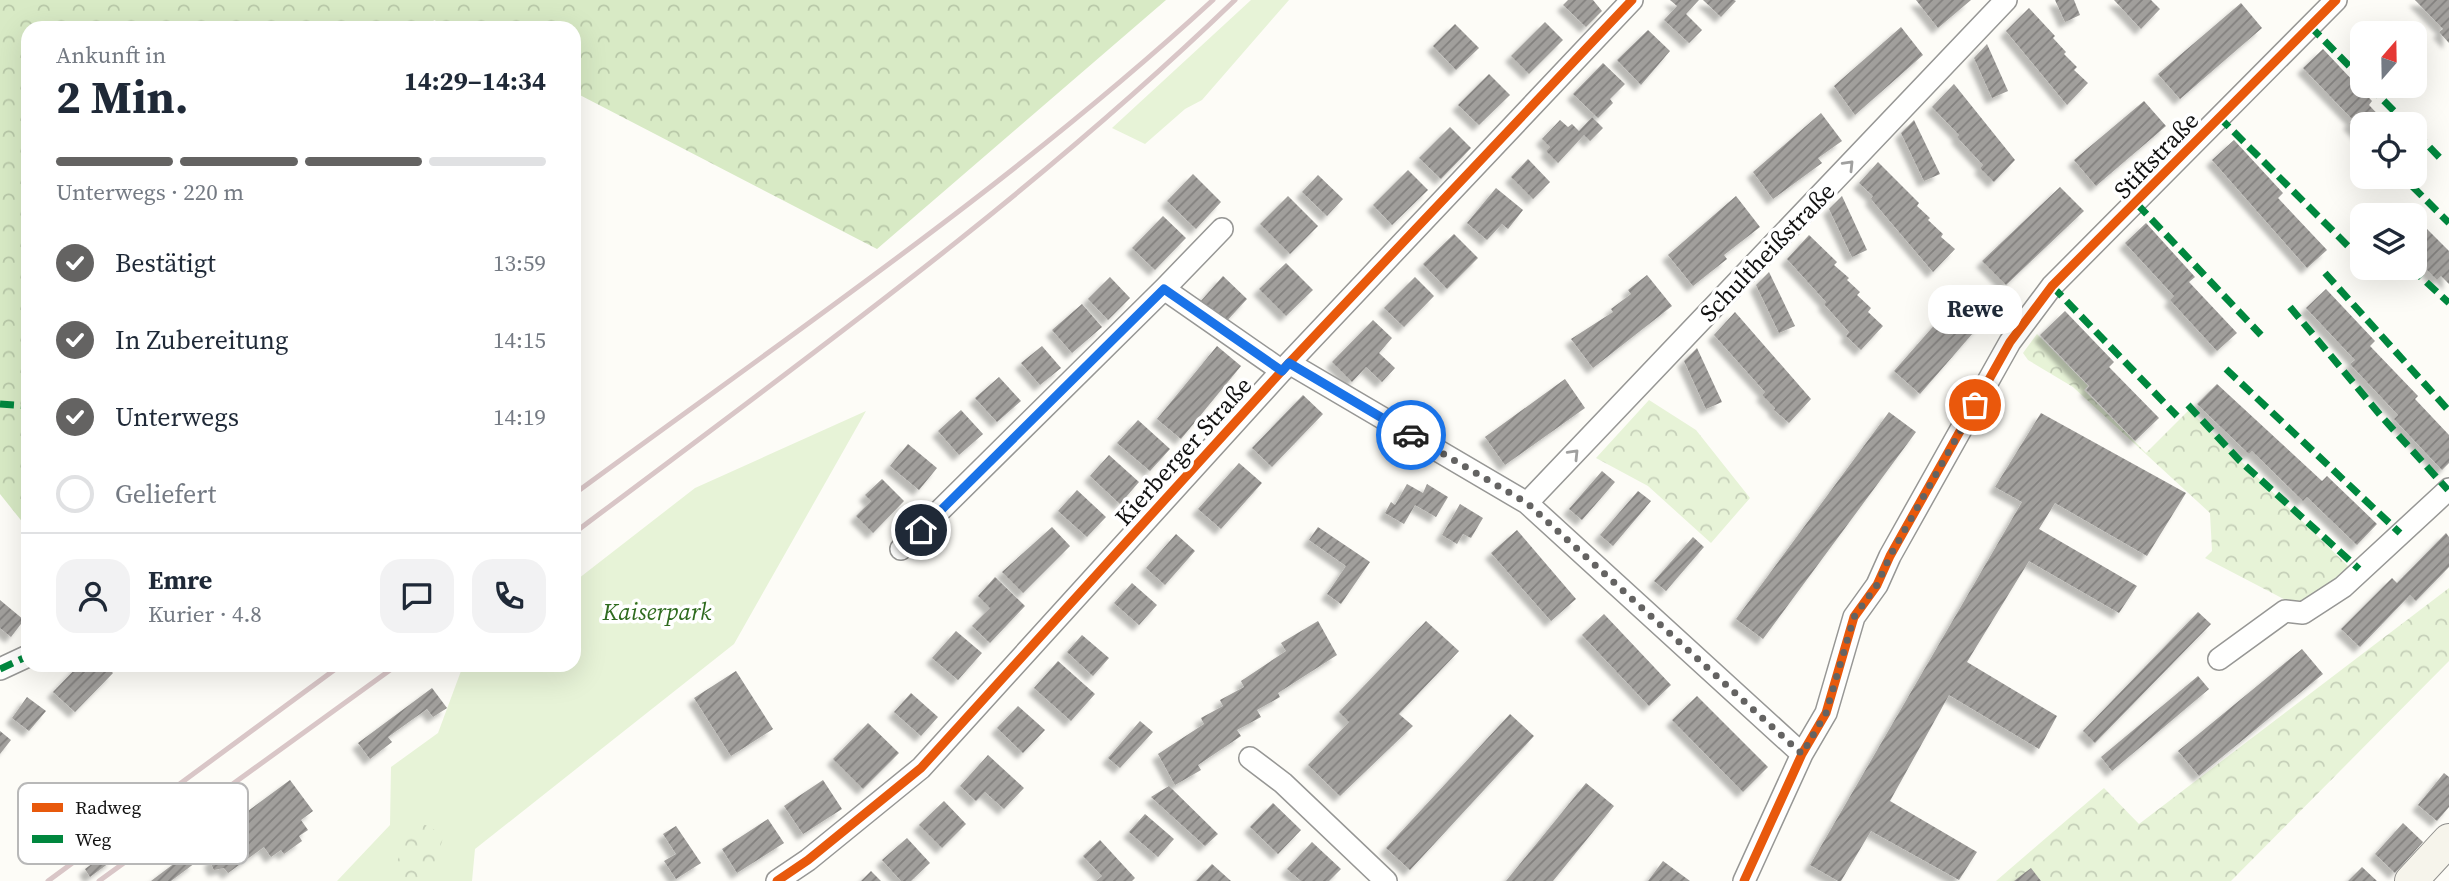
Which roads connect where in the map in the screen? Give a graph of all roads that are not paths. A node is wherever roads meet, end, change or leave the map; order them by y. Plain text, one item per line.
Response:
1 (1632, 0) edge
2 (2006, 0) edge
3 (2336, 0) edge
4 (1222, 229) dead end
5 (1164, 289) junction
6 (1285, 367) junction
7 (2449, 489) edge
8 (1527, 503) junction
9 (901, 549) dead end
10 (21, 659) edge
11 (2219, 659) dead end
12 (0, 669) edge
13 (1802, 754) junction
14 (1250, 758) dead end
15 (2449, 840) edge
16 (777, 881) edge
17 (1386, 881) edge
18 (1744, 881) edge
19 (2411, 881) edge

1 - 6 street, Kierberger Straße
8 -> 2 street, Schultheißstraße
3 - 13 street, Stiftstraße
4 - 5 street
5 - 6 street, Kierberger Straße
5 - 9 street
6 - 8 street
6 - 16 street, Kierberger Straße
7 - 11 street
8 - 13 street
10 - 12 street
13 - 18 street, Stiftstraße
14 - 17 street
15 - 19 main road

